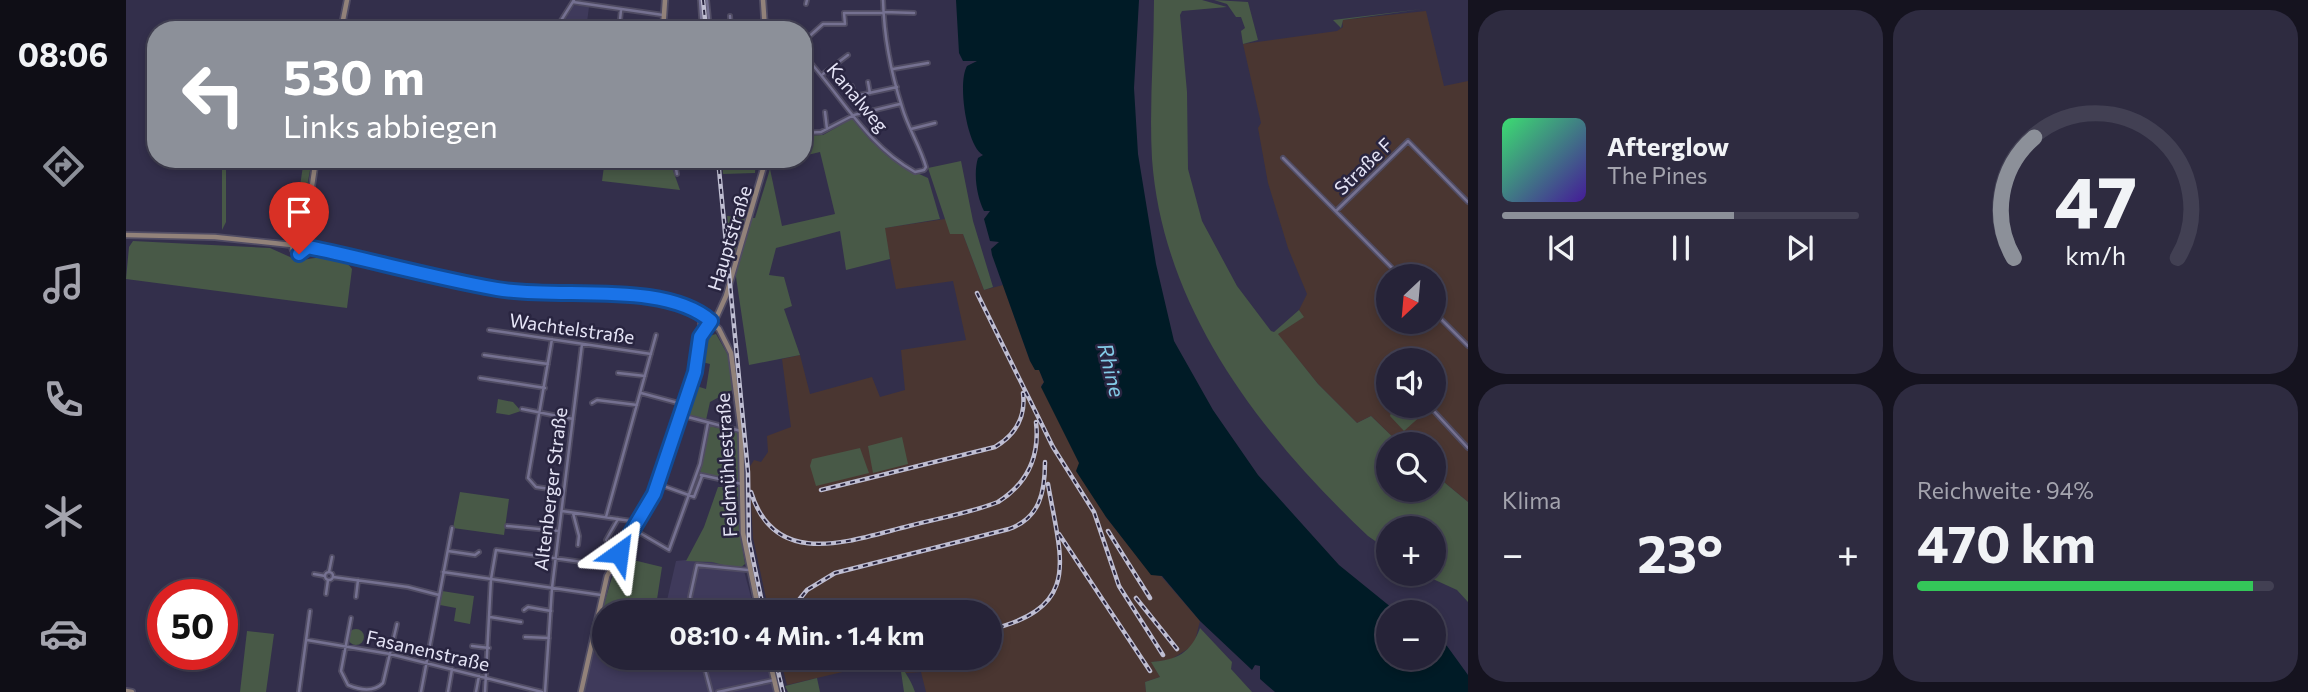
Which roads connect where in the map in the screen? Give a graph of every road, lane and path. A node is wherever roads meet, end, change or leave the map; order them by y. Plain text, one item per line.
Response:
1 (347, 0) edge
2 (665, 0) edge
3 (700, 0) edge
4 (707, 0) edge
5 (763, 0) edge
6 (883, 0) edge
7 (573, 1) edge
8 (621, 10) junction
9 (883, 13) junction
10 (914, 13) dead end
11 (664, 15) junction
12 (730, 16) dead end
13 (764, 19) joint
14 (343, 21) edge
15 (561, 21) edge
16 (620, 21) edge
17 (664, 21) edge
18 (701, 21) edge
19 (709, 21) edge
20 (730, 21) edge
21 (767, 21) edge
22 (812, 34) edge
23 (848, 55) dead end
24 (928, 63) dead end
25 (812, 64) edge
26 (893, 69) junction
27 (822, 75) junction
28 (868, 82) dead end
29 (852, 86) dead end
30 (897, 87) junction
31 (870, 93) junction
32 (901, 104) junction
33 (825, 112) dead end
34 (854, 115) junction
35 (935, 123) dead end
36 (827, 129) junction
37 (911, 129) junction
38 (812, 132) edge
39 (1283, 158) dead end
40 (314, 168) edge
41 (676, 168) edge
42 (763, 168) edge
43 (677, 174) dead end
44 (1468, 202) edge
45 (1336, 211) junction
46 (126, 235) edge
47 (301, 239) junction
48 (292, 245) junction
49 (308, 247) junction
50 (1388, 264) edge
51 (690, 308) junction
52 (711, 321) junction
53 (1446, 324) edge
54 (489, 330) dead end
55 (701, 334) junction
56 (656, 335) dead end
57 (552, 339) junction
58 (582, 344) junction
59 (1468, 346) edge
60 (651, 354) junction
61 (484, 355) dead end
62 (548, 364) junction
63 (618, 373) dead end
64 (645, 376) junction
65 (480, 379) dead end
66 (545, 388) junction
67 (640, 393) junction
68 (593, 403) dead end
69 (682, 404) junction
70 (637, 405) junction
71 (522, 410) dead end
72 (539, 413) junction
73 (678, 415) junction
74 (1440, 418) edge
75 (573, 419) junction
76 (708, 423) junction
77 (741, 431) junction
78 (1468, 448) edge
79 (696, 474) junction
80 (702, 476) junction
81 (658, 484) junction
82 (742, 484) junction
83 (564, 491) junction
84 (688, 495) junction
85 (562, 511) junction
86 (573, 513) junction
87 (606, 517) junction
88 (618, 519) junction
89 (638, 522) junction
90 (507, 526) dead end
91 (452, 528) dead end
92 (633, 529) junction
93 (559, 531) junction
94 (606, 540) dead end
95 (578, 545) dead end
96 (448, 551) junction
97 (478, 552) dead end
98 (332, 557) dead end
99 (556, 558) junction
100 (611, 566) junction
101 (748, 570) junction
102 (329, 572) junction
103 (443, 572) junction
104 (624, 572) dead end
105 (314, 574) dead end
106 (325, 576) junction
107 (333, 577) junction
108 (491, 579) junction
109 (328, 580) junction
110 (358, 580) junction
111 (552, 588) junction
112 (326, 594) dead end
113 (439, 595) junction
114 (601, 595) junction
115 (356, 597) dead end
116 (690, 600) edge
117 (756, 600) edge
118 (524, 610) dead end
119 (310, 611) dead end
120 (551, 611) junction
121 (490, 617) junction
122 (351, 618) dead end
123 (521, 622) dead end
124 (397, 624) dead end
125 (524, 637) dead end
126 (549, 638) junction
127 (307, 640) junction
128 (345, 646) junction
129 (472, 646) dead end
130 (489, 648) junction
131 (390, 654) junction
132 (427, 663) junction
133 (452, 669) junction
134 (705, 670) edge
135 (772, 670) edge
136 (479, 676) junction
137 (487, 678) junction
138 (774, 680) junction
139 (377, 690) edge
140 (126, 691) edge
141 (132, 692) edge
142 (299, 692) edge
143 (421, 692) edge
144 (448, 692) edge
145 (476, 692) edge
146 (485, 692) edge
147 (544, 692) edge
148 (581, 692) edge
149 (711, 692) edge
150 (718, 692) edge
151 (777, 692) edge

1 - 14 main road
2 - 11 main road
3 - 18 street
4 - 19 street
5 - 13 main road
6 - 9 street
7 - 8 street
7 - 15 street
8 - 11 street
8 - 16 street
9 - 10 street
9 - 22 street
9 - 26 street
11 - 17 main road
12 - 20 street
13 - 21 street
23 - 27 street
24 - 26 street
25 - 27 street, Kanalweg
26 - 30 street
27 - 34 street, Kanalweg
28 - 31 street
29 - 31 street
30 - 31 street
30 - 32 street
32 - 34 street
32 - 37 street
33 - 36 street
34 - 36 street
34 - 37 street, Kanalweg
35 - 37 street
36 - 38 street
39 - 45 street
40 - 47 main road
41 - 43 street
42 - 52 main road, Hauptstraße
44 - 45 street, Straße F
45 - 50 street
46 - 48 main road
47 - 48 main road
47 - 49 main road
48 - 49 main road
49 - 51 main road
51 - 52 main road
51 - 55 main road
52 - 55 main road, Hauptstraße
52 - 77 main road, Feldmühlestraße
53 - 59 street
54 - 57 street, Wachtelstraße
55 - 69 main road
56 - 60 street
57 - 58 street, Wachtelstraße
57 - 62 street
58 - 60 street, Wachtelstraße
58 - 75 street, Altenberger Straße
60 - 64 street
61 - 62 street
62 - 66 street
63 - 64 street
64 - 67 street
65 - 66 street
66 - 72 street
67 - 69 street
67 - 70 street
68 - 70 street
69 - 73 main road
70 - 87 street
71 - 72 street
72 - 75 street
72 - 83 street
73 - 76 street
73 - 81 main road
74 - 78 street
75 - 83 street, Altenberger Straße
76 - 77 street
76 - 79 street
77 - 82 main road, Feldmühlestraße
79 - 80 street
79 - 84 street
80 - 82 street
80 - 84 street
81 - 84 street
81 - 89 main road
82 - 101 main road, Feldmühlestraße
83 - 85 street, Altenberger Straße
84 - 92 street
85 - 86 street
85 - 93 street, Altenberger Straße
86 - 87 street
86 - 95 street
87 - 88 street
88 - 89 street
88 - 94 street
89 - 92 main road
90 - 93 street
91 - 96 street
92 - 100 main road
93 - 99 street, Altenberger Straße
96 - 97 street
96 - 103 street
98 - 102 street
99 - 100 street
99 - 108 street
99 - 111 street, Altenberger Straße
100 - 104 street
100 - 114 main road
101 - 116 street
101 - 117 main road, Feldmühlestraße
102 - 106 street
102 - 107 street
103 - 108 street
103 - 113 street
105 - 106 street
106 - 109 street
107 - 109 street
107 - 110 street
108 - 111 street
108 - 121 street
109 - 112 street
110 - 113 street
110 - 115 street
111 - 114 street
111 - 120 street, Altenberger Straße
113 - 132 street
114 - 148 main road
118 - 120 street
119 - 127 street
120 - 126 street, Altenberger Straße
121 - 123 street
121 - 130 street
122 - 128 street
124 - 131 street
125 - 126 street
126 - 147 street, Altenberger Straße
127 - 128 street, Fasanenstraße
127 - 142 street
128 - 131 street, Fasanenstraße
128 - 139 street
129 - 130 street
130 - 137 street
131 - 132 street, Fasanenstraße
131 - 139 street
132 - 133 street, Fasanenstraße
132 - 143 street
133 - 136 street, Fasanenstraße
133 - 144 street
134 - 149 street
135 - 138 main road
136 - 137 street, Fasanenstraße
136 - 145 street
137 - 146 street
137 - 147 street, Fasanenstraße
138 - 150 street
138 - 151 main road
140 - 141 main road

